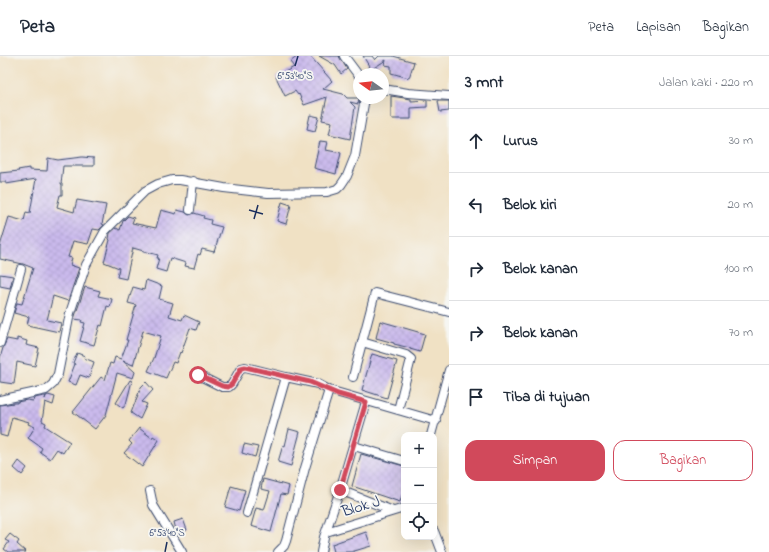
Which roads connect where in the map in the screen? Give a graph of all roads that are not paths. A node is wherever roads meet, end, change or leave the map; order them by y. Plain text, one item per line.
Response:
1 (344, 56) edge
2 (353, 68) edge
3 (389, 90) edge
4 (449, 96) edge
5 (364, 104) edge
6 (193, 182) junction
7 (190, 210) dead end
8 (21, 269) dead end
9 (449, 312) edge
10 (362, 342) junction
11 (0, 343) edge
12 (449, 370) edge
13 (198, 375) dead end
14 (286, 377) junction
15 (353, 377) dead end
16 (329, 390) junction
17 (0, 400) edge
18 (366, 402) junction
19 (398, 410) junction
20 (436, 421) junction
21 (433, 432) edge
22 (354, 446) junction
23 (401, 460) edge
24 (340, 490) junction
25 (150, 491) dead end
26 (401, 509) edge
27 (393, 511) junction
28 (247, 512) dead end
29 (326, 532) junction
30 (437, 539) edge
31 (182, 552) edge
32 (278, 552) edge
33 (321, 552) edge
34 (442, 552) edge

1 - 2 street
3 - 4 street
5 - 6 street
6 - 7 street
6 - 17 street
8 - 11 street
9 - 10 street
10 - 15 street
10 - 19 street
12 - 20 street
13 - 14 street
14 - 16 street
14 - 28 street
16 - 18 street
16 - 32 street
18 - 19 street
18 - 22 street
19 - 20 street
20 - 21 street
22 - 23 street
22 - 24 street
24 - 27 street
24 - 29 street
25 - 31 street
26 - 27 street, Blok J
27 - 29 street, Blok J
29 - 33 street
30 - 34 street

